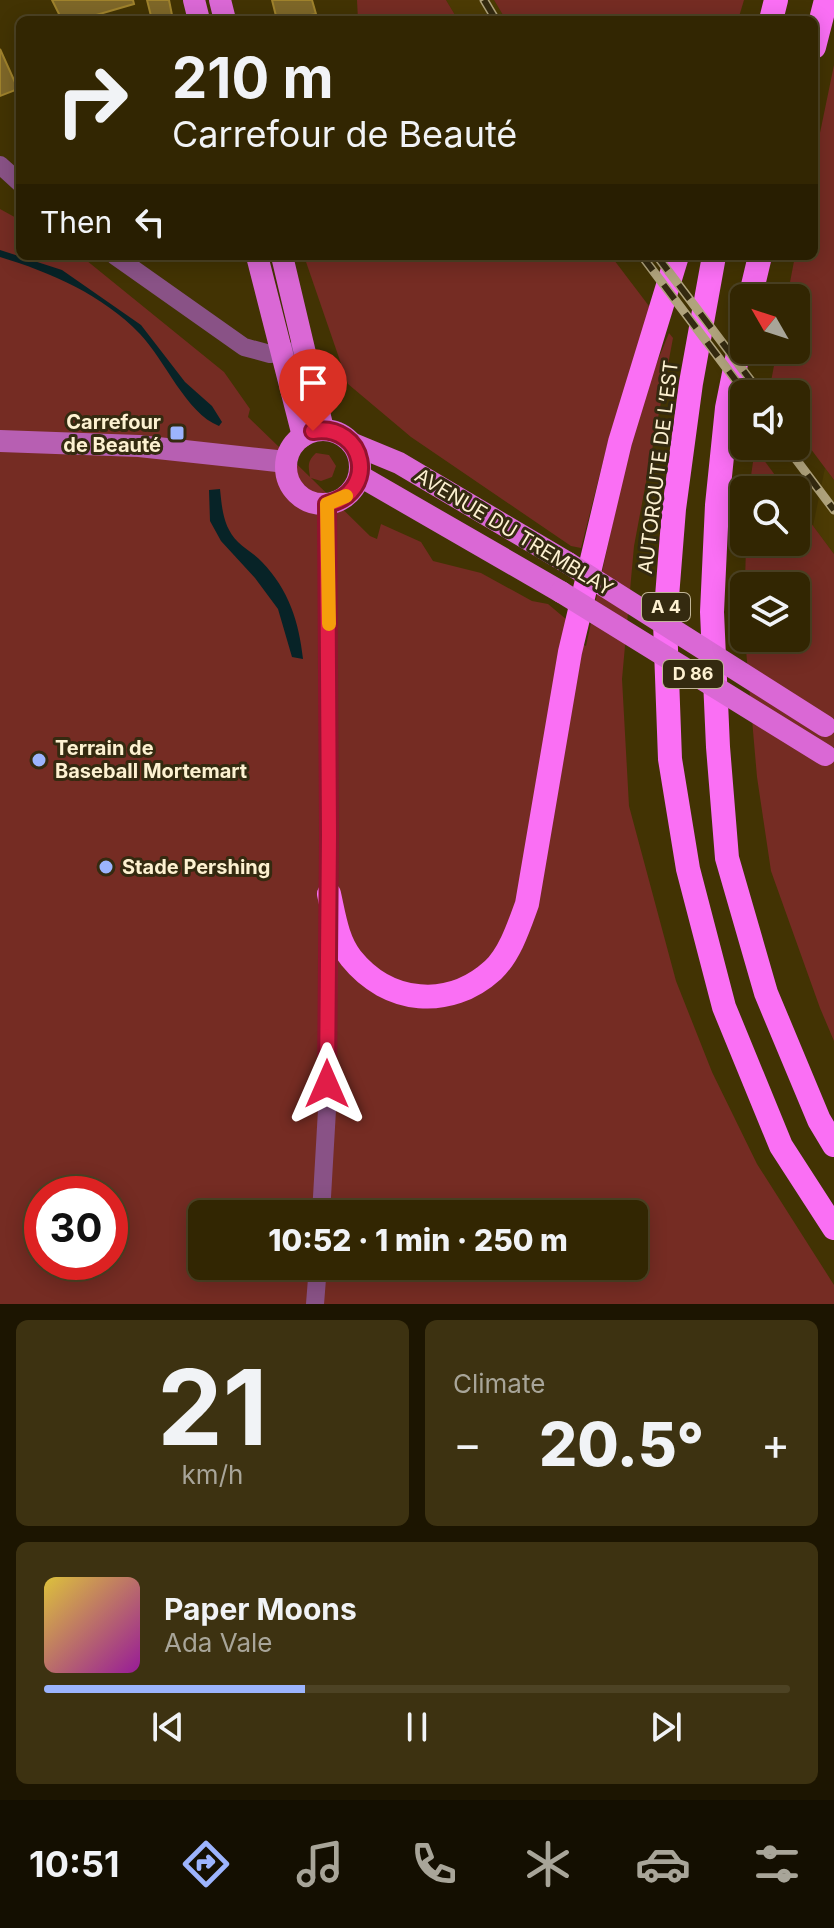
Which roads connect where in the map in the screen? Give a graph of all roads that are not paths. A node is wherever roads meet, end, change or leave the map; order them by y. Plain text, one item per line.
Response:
1 (826, 0) edge
2 (818, 31) edge
3 (0, 165) edge
4 (16, 179) edge
5 (121, 260) edge
6 (258, 260) edge
7 (283, 260) edge
8 (676, 260) edge
9 (713, 260) edge
10 (759, 260) edge
11 (753, 284) edge
12 (305, 350) junction
13 (281, 353) junction
14 (736, 364) edge
15 (313, 432) junction
16 (0, 441) edge
17 (353, 444) junction
18 (286, 462) junction
19 (360, 476) junction
20 (327, 504) junction
21 (830, 728) edge
22 (830, 758) edge
23 (329, 894) junction
24 (834, 1145) edge
25 (322, 1200) edge
26 (834, 1228) edge
27 (317, 1280) edge
28 (315, 1304) edge

1 - 2 highway
3 - 4 street
5 - 13 street
6 - 13 main road
7 - 12 main road
8 - 23 highway
9 - 26 highway, AUTOROUTE DE L’EST / A 4
10 - 11 highway
12 - 13 street
12 - 15 main road
13 - 15 main road
14 - 24 highway, A 4
15 - 17 main road
15 - 18 main road
16 - 18 main road
17 - 19 main road
17 - 21 main road, AVENUE DU TREMBLAY / D 86, bridge
18 - 20 main road
19 - 20 main road
19 - 22 main road, AVENUE DU TREMBLAY / D 86, bridge
20 - 23 street
23 - 25 street
27 - 28 street

